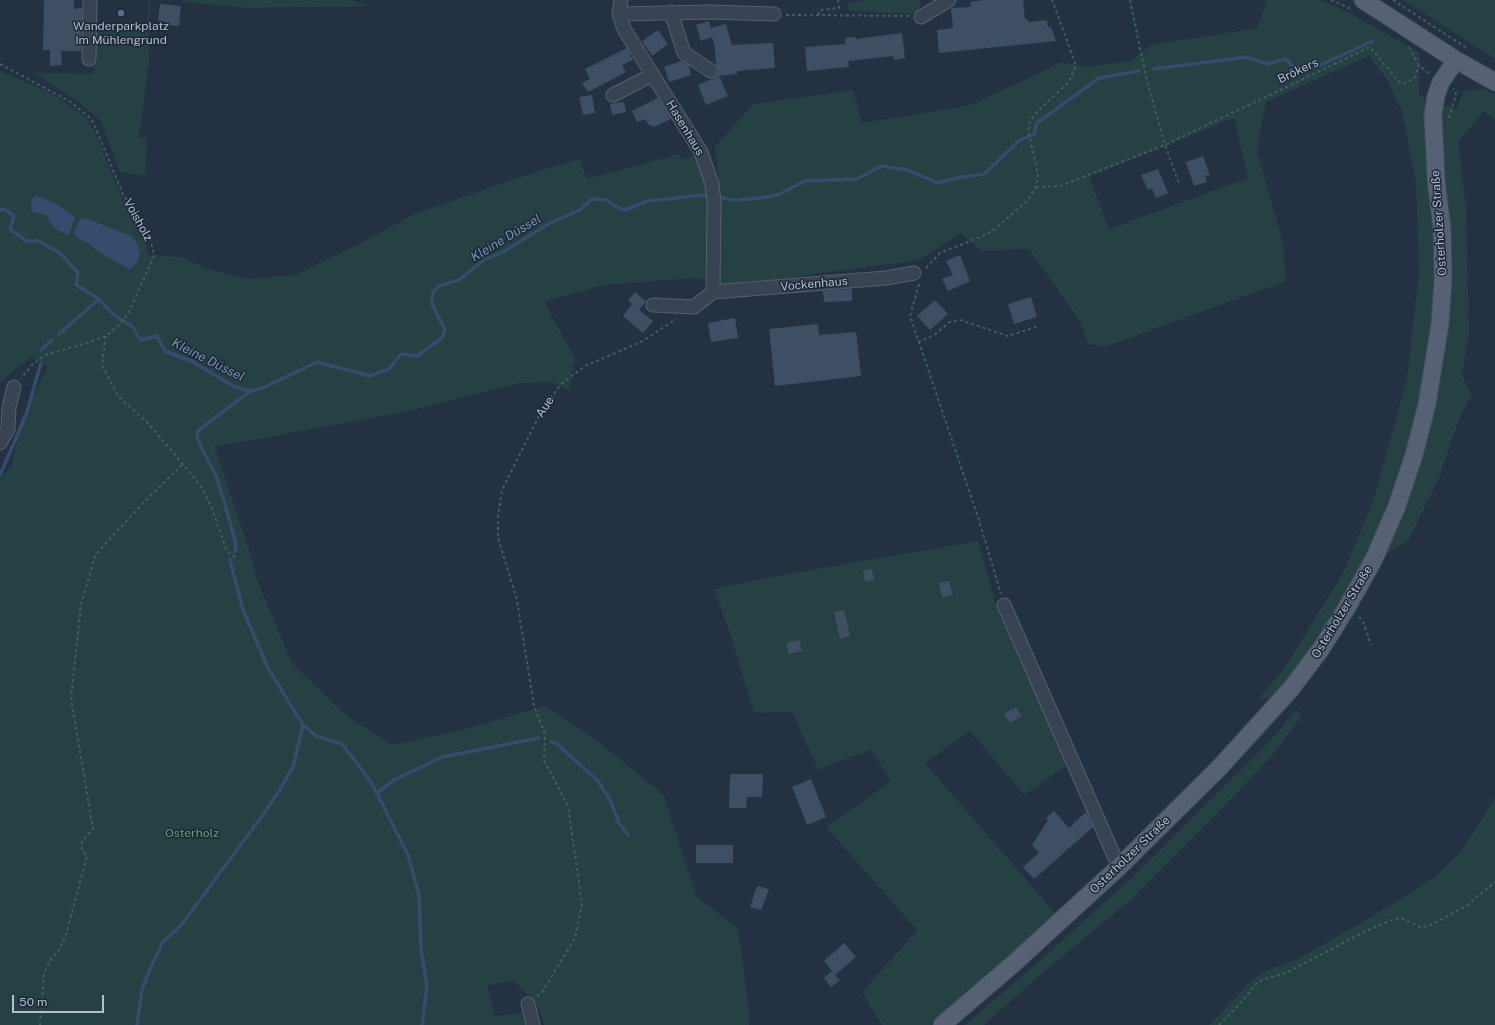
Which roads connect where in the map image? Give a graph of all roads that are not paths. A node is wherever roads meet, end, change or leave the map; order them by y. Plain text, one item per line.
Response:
1 (90, 0) edge
2 (621, 0) edge
3 (949, 0) edge
4 (1363, 0) edge
5 (671, 12) junction
6 (619, 14) junction
7 (774, 14) road end
8 (921, 17) road end
9 (89, 59) dead end
10 (1456, 60) junction
11 (711, 71) dead end
12 (652, 75) junction
13 (1495, 82) edge
14 (613, 95) dead end
15 (914, 273) road end
16 (713, 292) junction
17 (653, 305) dead end
18 (0, 396) edge
19 (0, 443) edge
20 (1004, 605) road end
21 (1119, 867) junction
22 (528, 1004) road end
23 (533, 1025) edge
24 (942, 1025) edge

1 - 9 street
2 - 6 street, Hasenhaus
3 - 8 street
4 - 10 main road
5 - 6 street
5 - 7 street
5 - 11 street
6 - 12 street, Hasenhaus
10 - 13 main road
10 - 21 main road, Osterholzer Straße
12 - 14 street
12 - 16 street, Hasenhaus
15 - 16 street, Vockenhaus
16 - 17 street
18 - 19 street
20 - 21 street
21 - 24 main road, Osterholzer Straße
22 - 23 street

